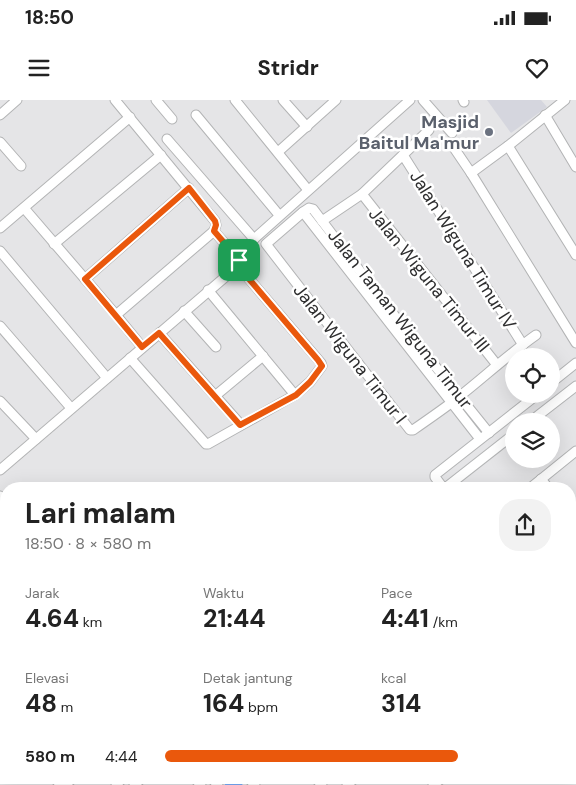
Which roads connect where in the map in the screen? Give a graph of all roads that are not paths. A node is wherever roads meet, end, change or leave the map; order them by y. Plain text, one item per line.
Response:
1 (17, 100) edge
2 (115, 100) edge
3 (156, 100) edge
4 (234, 100) edge
5 (283, 100) edge
6 (335, 100) edge
7 (410, 100) edge
8 (423, 100) edge
9 (565, 100) edge
10 (0, 115) edge
11 (196, 115) dead end
12 (545, 115) junction
13 (130, 117) junction
14 (172, 119) dead end
15 (307, 127) junction
16 (429, 130) dead end
17 (452, 133) dead end
18 (168, 139) dead end
19 (0, 142) edge
20 (452, 143) dead end
21 (508, 146) junction
22 (278, 152) junction
23 (161, 155) junction
24 (404, 155) junction
25 (21, 166) dead end
26 (576, 167) edge
27 (471, 173) junction
28 (189, 188) junction
29 (308, 190) junction
30 (362, 194) junction
31 (24, 208) junction
32 (306, 210) junction
33 (279, 215) junction
34 (322, 221) junction
35 (0, 228) edge
36 (214, 231) junction
37 (254, 239) junction
38 (54, 244) junction
39 (0, 251) edge
40 (576, 255) edge
41 (238, 263) junction
42 (85, 279) junction
43 (208, 290) junction
44 (375, 297) junction
45 (184, 311) junction
46 (116, 315) junction
47 (0, 326) edge
48 (159, 333) junction
49 (536, 335) dead end
50 (576, 343) edge
51 (523, 344) junction
52 (142, 347) junction
53 (216, 347) dead end
54 (263, 356) junction
55 (130, 358) junction
56 (576, 363) edge
57 (497, 365) junction
58 (560, 376) edge
59 (107, 378) junction
60 (576, 386) edge
61 (296, 395) junction
62 (215, 396) junction
63 (460, 396) junction
64 (0, 401) edge
65 (452, 403) junction
66 (526, 403) edge
67 (71, 408) junction
68 (541, 413) edge
69 (240, 425) junction
70 (489, 432) junction
71 (36, 439) junction
72 (480, 439) junction
73 (505, 441) edge
74 (576, 451) edge
75 (0, 470) edge
76 (439, 482) edge
77 (453, 482) edge
78 (539, 482) edge

1 - 10 street
2 - 13 street
3 - 14 street
4 - 22 street
5 - 15 street
6 - 15 street
7 - 29 street
8 - 17 street
9 - 12 street
11 - 33 street
12 - 21 street
12 - 26 street
13 - 23 street
13 - 31 street
15 - 22 street
16 - 24 street
18 - 37 street
19 - 25 street
20 - 27 street
21 - 27 street
21 - 40 street
22 - 29 street
23 - 28 street
23 - 38 street
24 - 30 street
24 - 51 street, Jalan Wiguna Timur IV
27 - 50 street
28 - 36 street
28 - 42 street
29 - 33 street
30 - 34 street
30 - 57 street, Jalan Wiguna Timur III
31 - 35 street
31 - 38 street
32 - 34 street, Jalan Taman Wiguna Timur
32 - 44 street, Jalan Taman Wiguna Timur
32 - 65 street, Jalan Wiguna Timur I
33 - 37 street
34 - 44 street, Jalan Taman Wiguna Timur
36 - 41 street
36 - 46 street
37 - 41 street
38 - 42 street
39 - 59 street
41 - 43 street
41 - 61 street
42 - 46 street
43 - 45 street
43 - 54 street
44 - 63 street, Jalan Taman Wiguna Timur
44 - 65 street, Jalan Taman Wiguna Timur
45 - 48 street
45 - 53 street
46 - 52 street
47 - 67 street
48 - 52 street
48 - 62 street
49 - 51 street, Jalan Wiguna Timur I
51 - 57 street, Jalan Wiguna Timur I
52 - 55 street
54 - 61 street
54 - 62 street
55 - 59 street
55 - 69 street
56 - 58 street
57 - 63 street, Jalan Wiguna Timur I
59 - 67 street
60 - 68 street
61 - 69 street
62 - 69 street
63 - 65 street, Jalan Wiguna Timur I
63 - 70 street, Jalan Taman Wiguna Timur
64 - 71 street
65 - 72 street, Jalan Taman Wiguna Timur
66 - 70 street
67 - 71 street
70 - 72 street
71 - 75 street
72 - 76 street
73 - 77 street
74 - 78 street

